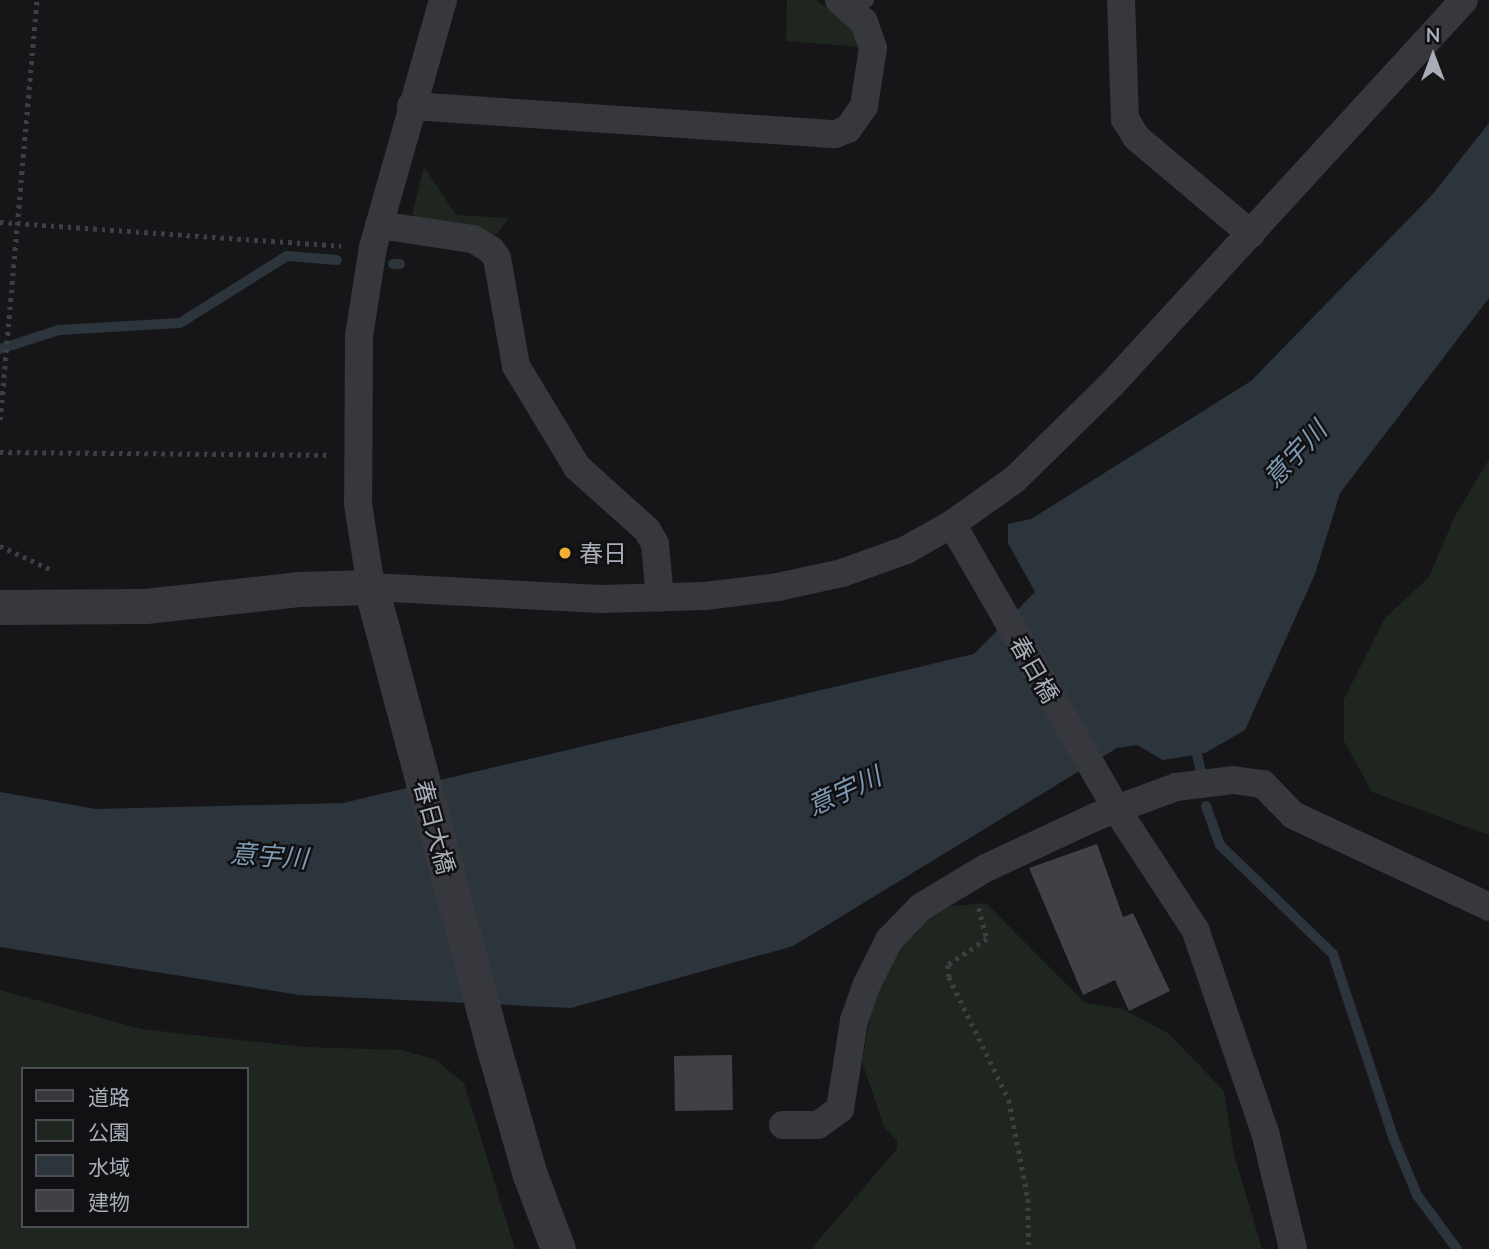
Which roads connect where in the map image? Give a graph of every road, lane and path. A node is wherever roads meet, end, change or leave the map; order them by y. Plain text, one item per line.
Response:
1 (37, 0) edge
2 (443, 0) edge
3 (1121, 0) edge
4 (1464, 0) edge
5 (853, 4) edge
6 (411, 106) junction
7 (0, 222) edge
8 (18, 224) junction
9 (1251, 234) junction
10 (376, 236) junction
11 (0, 420) edge
12 (0, 452) edge
13 (358, 456) junction
14 (957, 534) junction
15 (660, 598) junction
16 (374, 599) junction
17 (0, 607) edge
18 (1113, 802) junction
19 (984, 869) junction
20 (1489, 907) edge
21 (783, 1125) dead end
22 (558, 1249) edge
23 (1029, 1249) edge
24 (1293, 1249) edge

1 - 8 path
2 - 6 street
3 - 9 street
4 - 9 street
5 - 6 street
6 - 10 street
7 - 8 path
8 - 10 path
8 - 11 path
9 - 14 street
10 - 13 street
10 - 15 street
12 - 13 path
13 - 16 street
14 - 15 street
14 - 18 street, 春日橋
15 - 16 street
16 - 17 street
16 - 22 street, 春日大橋
18 - 19 street
18 - 20 street
18 - 24 street, 春日橋
19 - 21 street
19 - 23 path

